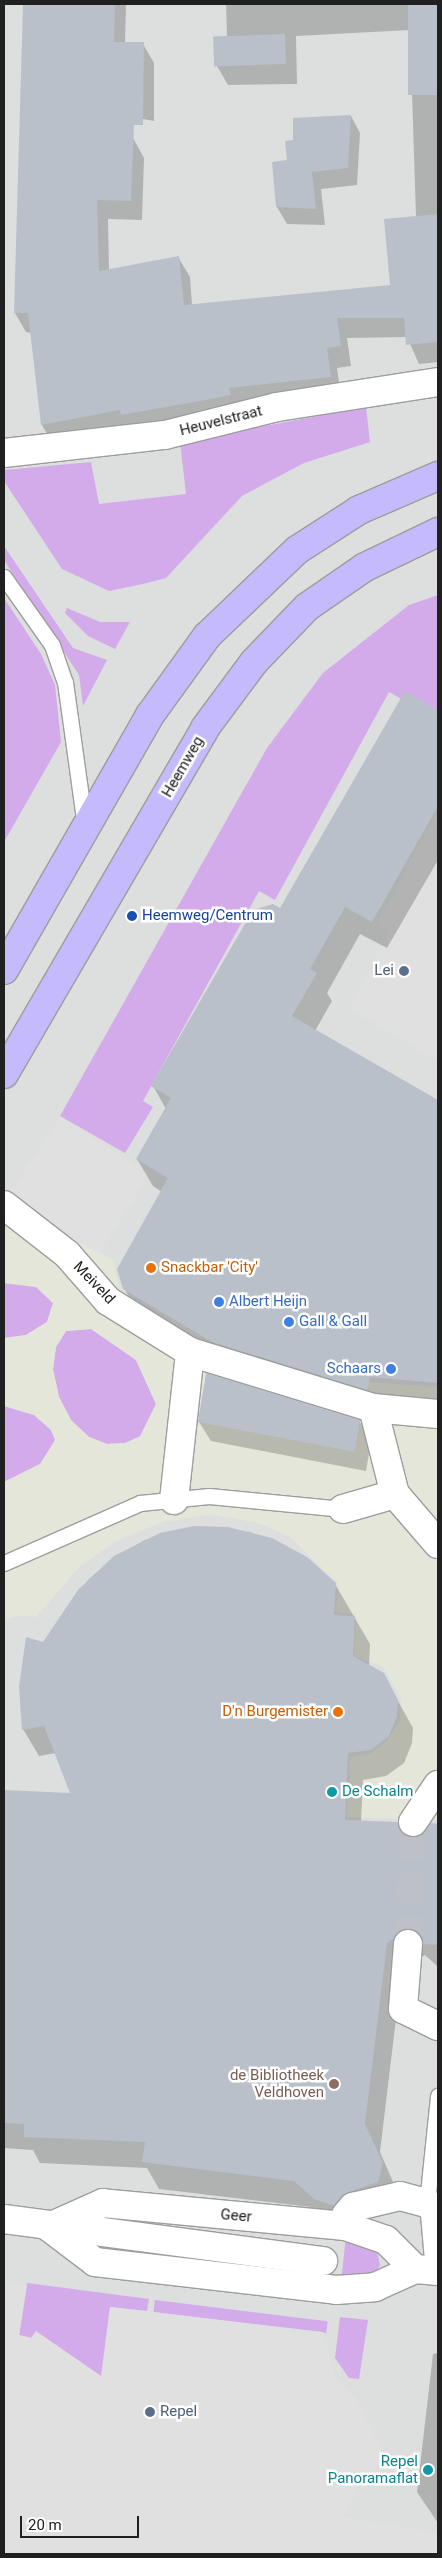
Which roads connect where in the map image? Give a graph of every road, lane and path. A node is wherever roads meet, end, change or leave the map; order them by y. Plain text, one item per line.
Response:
1 (438, 382) edge
2 (4, 453) edge
3 (438, 476) edge
4 (438, 532) edge
5 (4, 576) edge
6 (86, 828) junction
7 (4, 970) edge
8 (4, 1074) edge
9 (4, 1204) edge
10 (190, 1352) junction
11 (372, 1408) junction
12 (438, 1414) edge
13 (396, 1494) junction
14 (174, 1500) junction
15 (343, 1509) joint
16 (438, 1544) edge
17 (4, 1563) edge
18 (438, 1785) edge
19 (413, 1822) tunnel mouth
20 (408, 1944) tunnel mouth
21 (438, 2026) edge
22 (438, 2096) edge
23 (433, 2208) edge
24 (346, 2215) dead end
25 (4, 2219) edge
26 (49, 2227) junction
27 (323, 2261) dead end
28 (429, 2270) edge

1 - 2 street, Heuvelstraat
3 - 6 main road
4 - 8 main road, Heemweg
5 - 6 lane
6 - 7 main road
9 - 10 street, Meiveld
10 - 11 street, Meiveld
10 - 14 street
11 - 12 street, Meiveld
11 - 13 street
13 - 15 street
13 - 16 street
14 - 15 lane
14 - 17 lane
18 - 19 street
20 - 21 street
22 - 23 lane
23 - 24 street
23 - 28 lane
25 - 26 street
26 - 27 street
26 - 28 street
26 - 28 street, Geer

